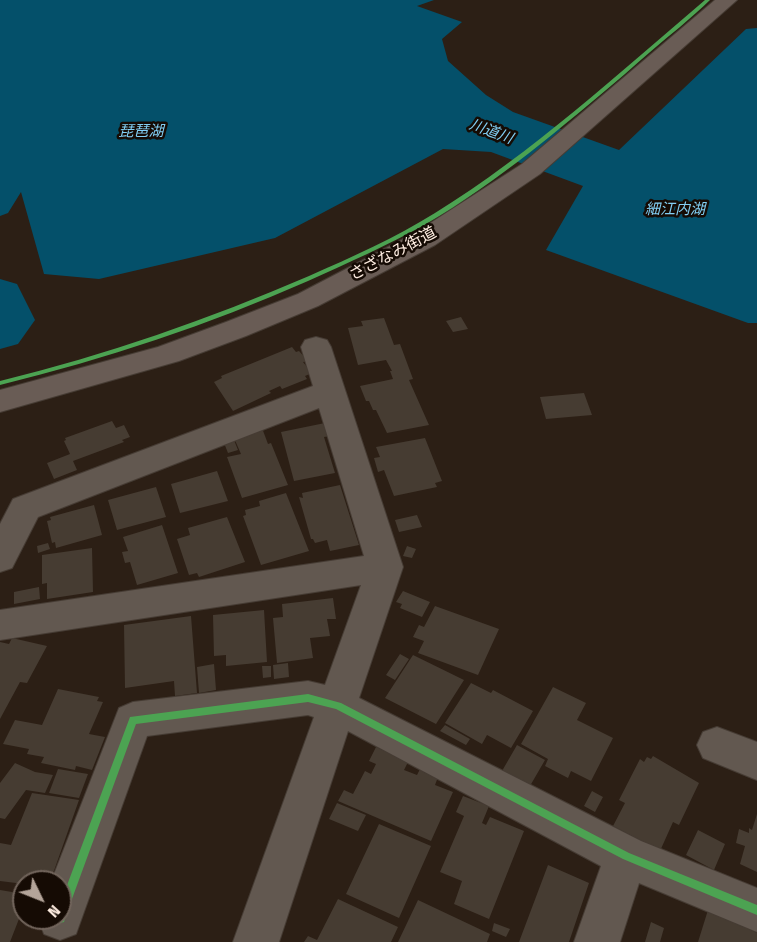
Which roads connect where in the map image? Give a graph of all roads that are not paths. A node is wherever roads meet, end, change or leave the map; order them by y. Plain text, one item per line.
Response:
1 (727, 0) edge
2 (316, 346) dead end
3 (329, 392) junction
4 (0, 401) edge
5 (0, 558) edge
6 (385, 567) junction
7 (0, 625) edge
8 (338, 706) junction
9 (717, 745) dead end
10 (757, 760) edge
11 (626, 856) junction
12 (72, 885) edge
13 (757, 910) edge
14 (256, 942) edge
15 (597, 942) edge

1 - 4 main road, さざなみ街道
2 - 3 street
3 - 5 street
3 - 6 street
6 - 7 street
6 - 8 street
8 - 11 street
8 - 12 street
8 - 14 street
9 - 10 street
11 - 13 street
11 - 15 street

